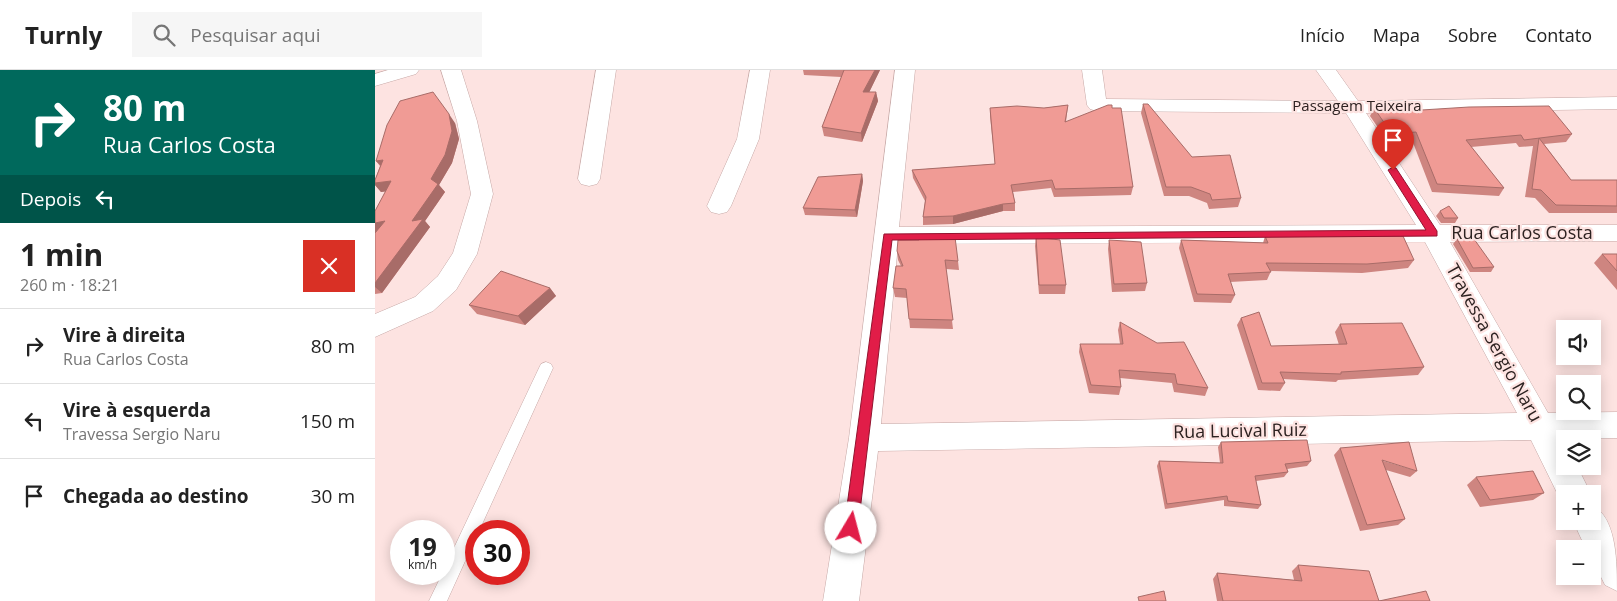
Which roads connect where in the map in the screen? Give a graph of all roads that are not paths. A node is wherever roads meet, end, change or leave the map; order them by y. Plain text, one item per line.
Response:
1 (409, 70) edge
2 (451, 70) edge
3 (606, 70) edge
4 (760, 70) edge
5 (905, 70) edge
6 (1092, 70) edge
7 (1326, 70) edge
8 (375, 80) edge
9 (1617, 103) edge
10 (1353, 107) junction
11 (589, 179) dead end
12 (719, 206) dead end
13 (1433, 233) junction
14 (1617, 233) edge
15 (887, 236) junction
16 (375, 326) edge
17 (546, 368) dead end
18 (1617, 425) edge
19 (1540, 426) junction
20 (864, 438) junction
21 (1570, 485) edge
22 (1595, 530) edge
23 (1617, 573) edge
24 (438, 601) edge
25 (841, 601) edge

1 - 8 street
2 - 16 street
3 - 11 street
4 - 12 street
5 - 15 street
6 - 10 street, Passagem Teixeira
7 - 10 street, Travessa Sergio Naru
9 - 10 street, Passagem Teixeira
10 - 13 street, Travessa Sergio Naru
13 - 14 street, Rua Carlos Costa
13 - 15 street, Rua Carlos Costa
13 - 19 street, Travessa Sergio Naru
15 - 20 street
17 - 24 lane
18 - 19 street, Rua Lucival Ruiz
19 - 20 street, Rua Lucival Ruiz
19 - 21 street, Travessa Sergio Naru
20 - 25 street
22 - 23 street

